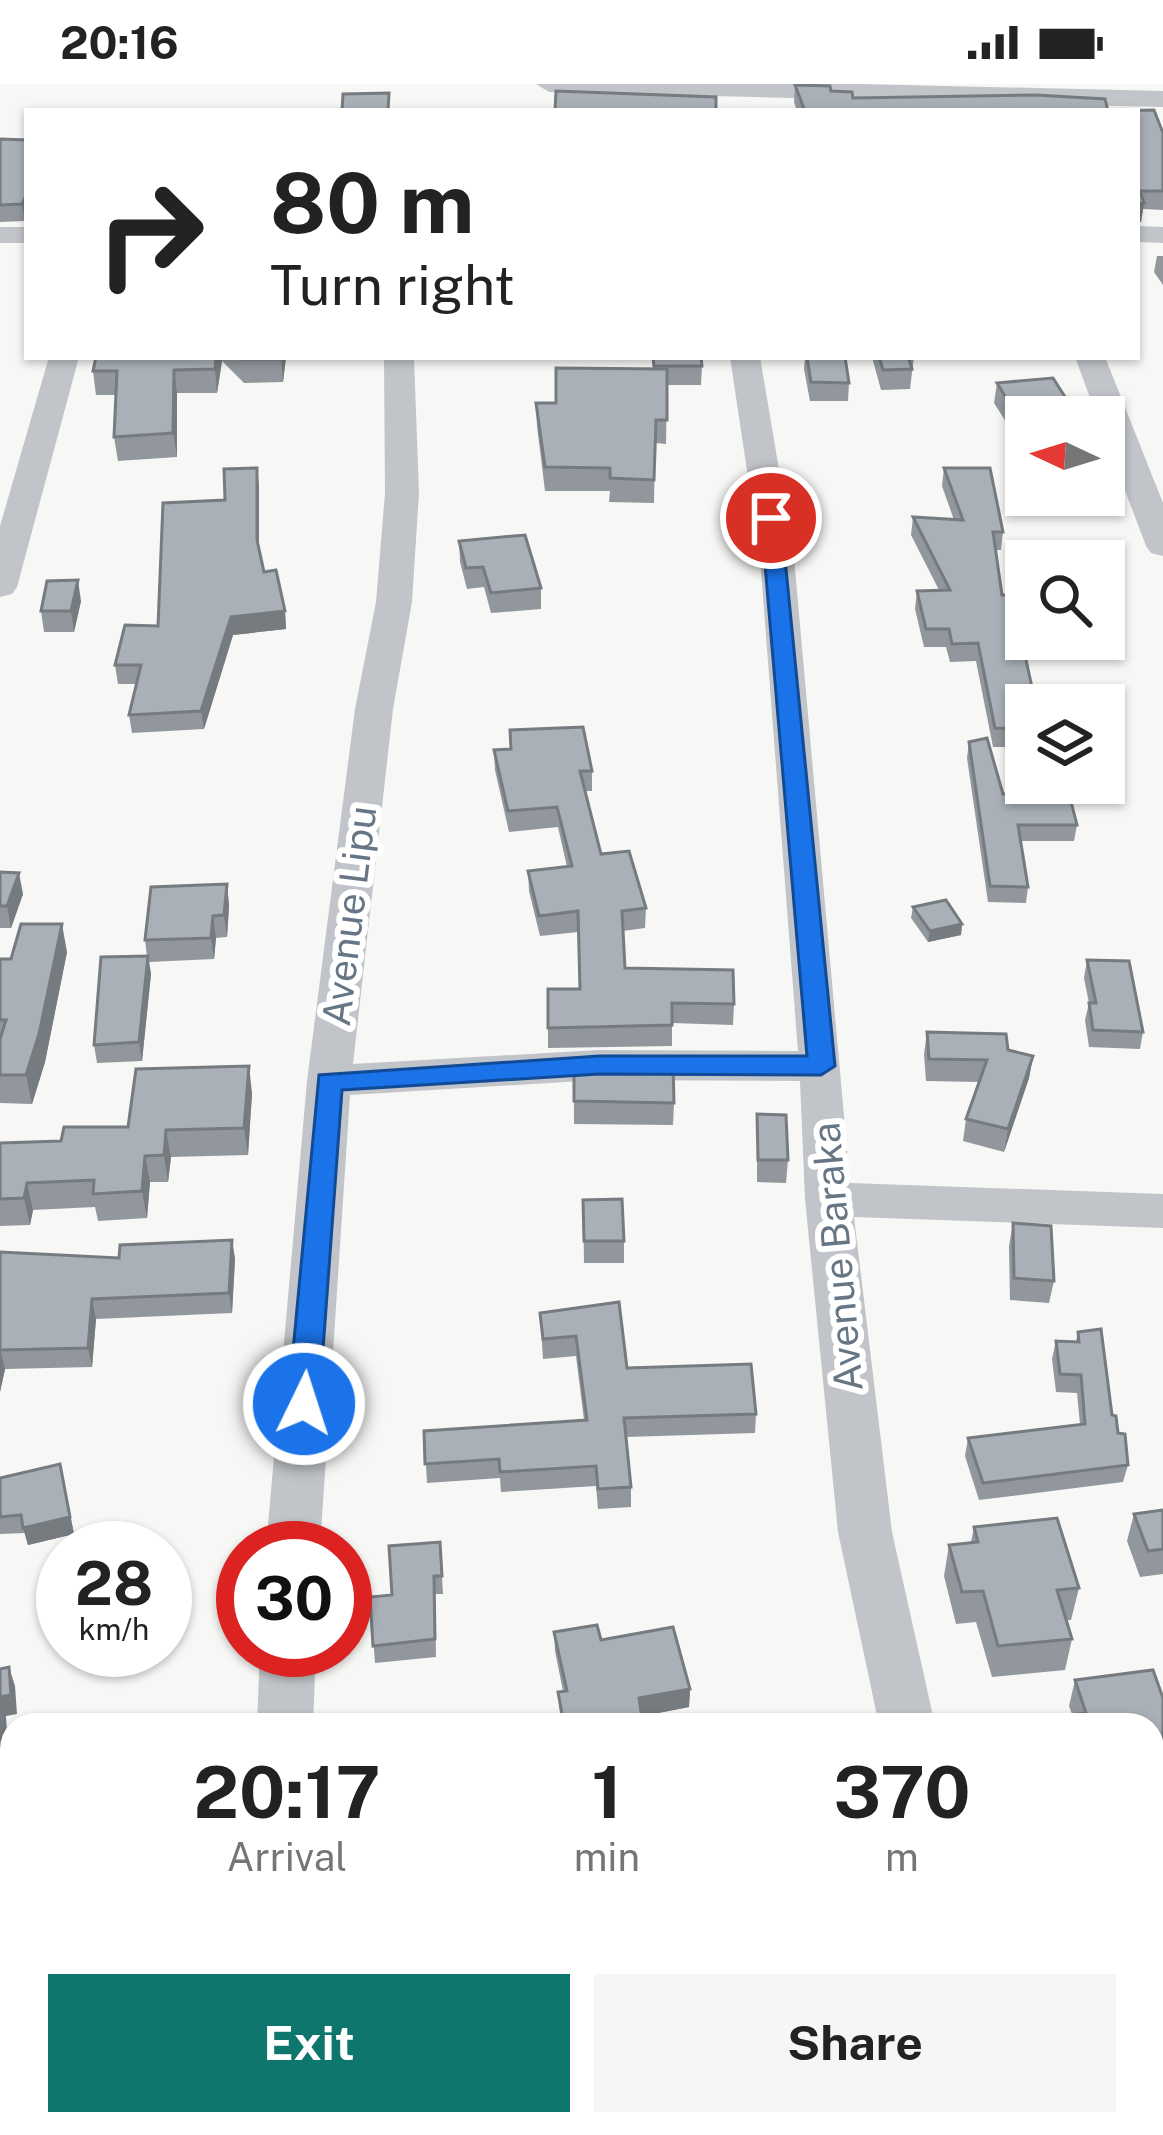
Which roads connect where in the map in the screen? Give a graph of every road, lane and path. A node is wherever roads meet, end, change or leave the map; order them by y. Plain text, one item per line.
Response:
1 (549, 84) edge
2 (604, 85) edge
3 (988, 97) edge
4 (1163, 99) edge
5 (63, 360) edge
6 (400, 360) edge
7 (745, 360) edge
8 (1091, 360) edge
9 (1163, 546) edge
10 (0, 587) edge
11 (821, 1066) junction
12 (329, 1081) junction
13 (828, 1199) junction
14 (1163, 1210) edge
15 (295, 1521) edge
16 (286, 1677) edge
17 (284, 1713) edge
18 (904, 1713) edge

1 - 2 street
2 - 3 street
3 - 4 street
5 - 10 street
6 - 12 street, Avenue Lipu
7 - 11 street, Avenue Baraka
8 - 9 street
11 - 12 street
11 - 13 street, Avenue Baraka
12 - 15 street, Avenue Lipu
13 - 14 street
13 - 18 street, Avenue Baraka
16 - 17 street

